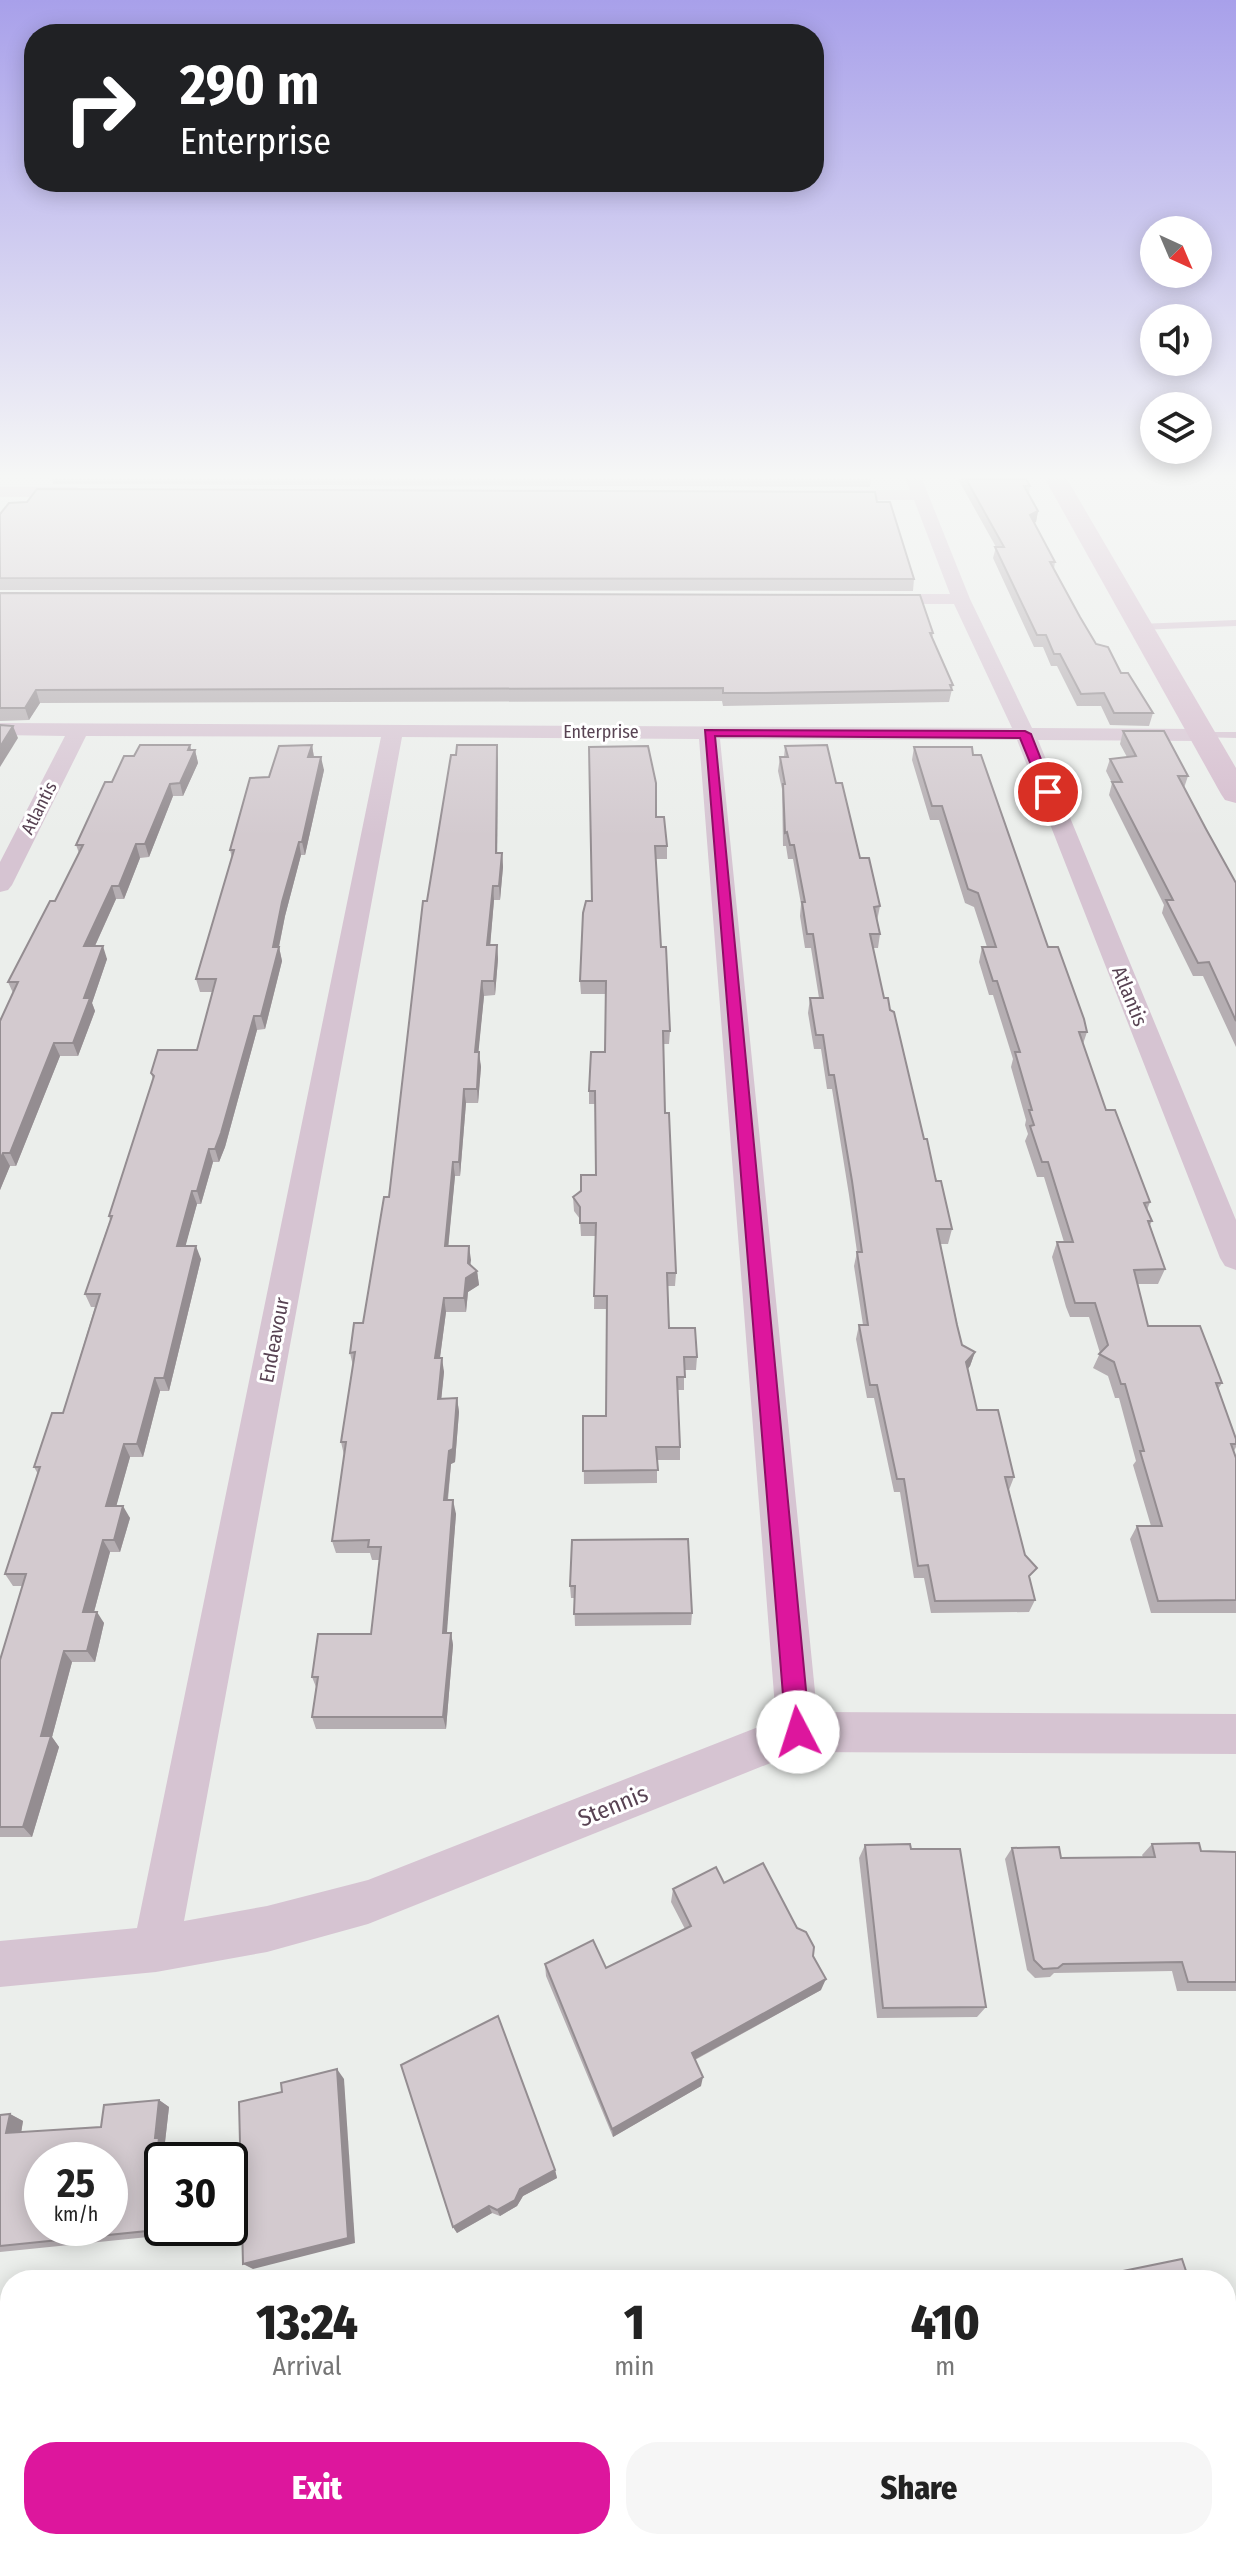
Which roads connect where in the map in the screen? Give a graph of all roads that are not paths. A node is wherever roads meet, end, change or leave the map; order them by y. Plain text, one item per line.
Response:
1 (1123, 598) edge
2 (866, 599) edge
3 (961, 599) joint
4 (1236, 623) edge
5 (1139, 627) junction
6 (0, 729) edge
7 (78, 731) junction
8 (393, 731) junction
9 (709, 733) junction
10 (1025, 734) junction
11 (1202, 735) junction
12 (1236, 735) edge
13 (1236, 794) edge
14 (0, 885) edge
15 (1236, 1258) edge
16 (798, 1732) junction
17 (1236, 1734) edge
18 (156, 1949) junction
19 (0, 1964) edge

1 - 5 street
2 - 3 street
3 - 10 street, Atlantis
4 - 5 lane
5 - 11 street
6 - 7 street, Enterprise
7 - 8 street, Enterprise
7 - 14 street, Atlantis
8 - 9 street, Enterprise
8 - 18 street, Endeavour
9 - 10 street, Enterprise
9 - 16 street
10 - 11 street, Enterprise
10 - 15 street, Atlantis
11 - 12 lane
11 - 13 street
16 - 17 street, Stennis
16 - 18 street, Stennis
18 - 19 street, Stennis

